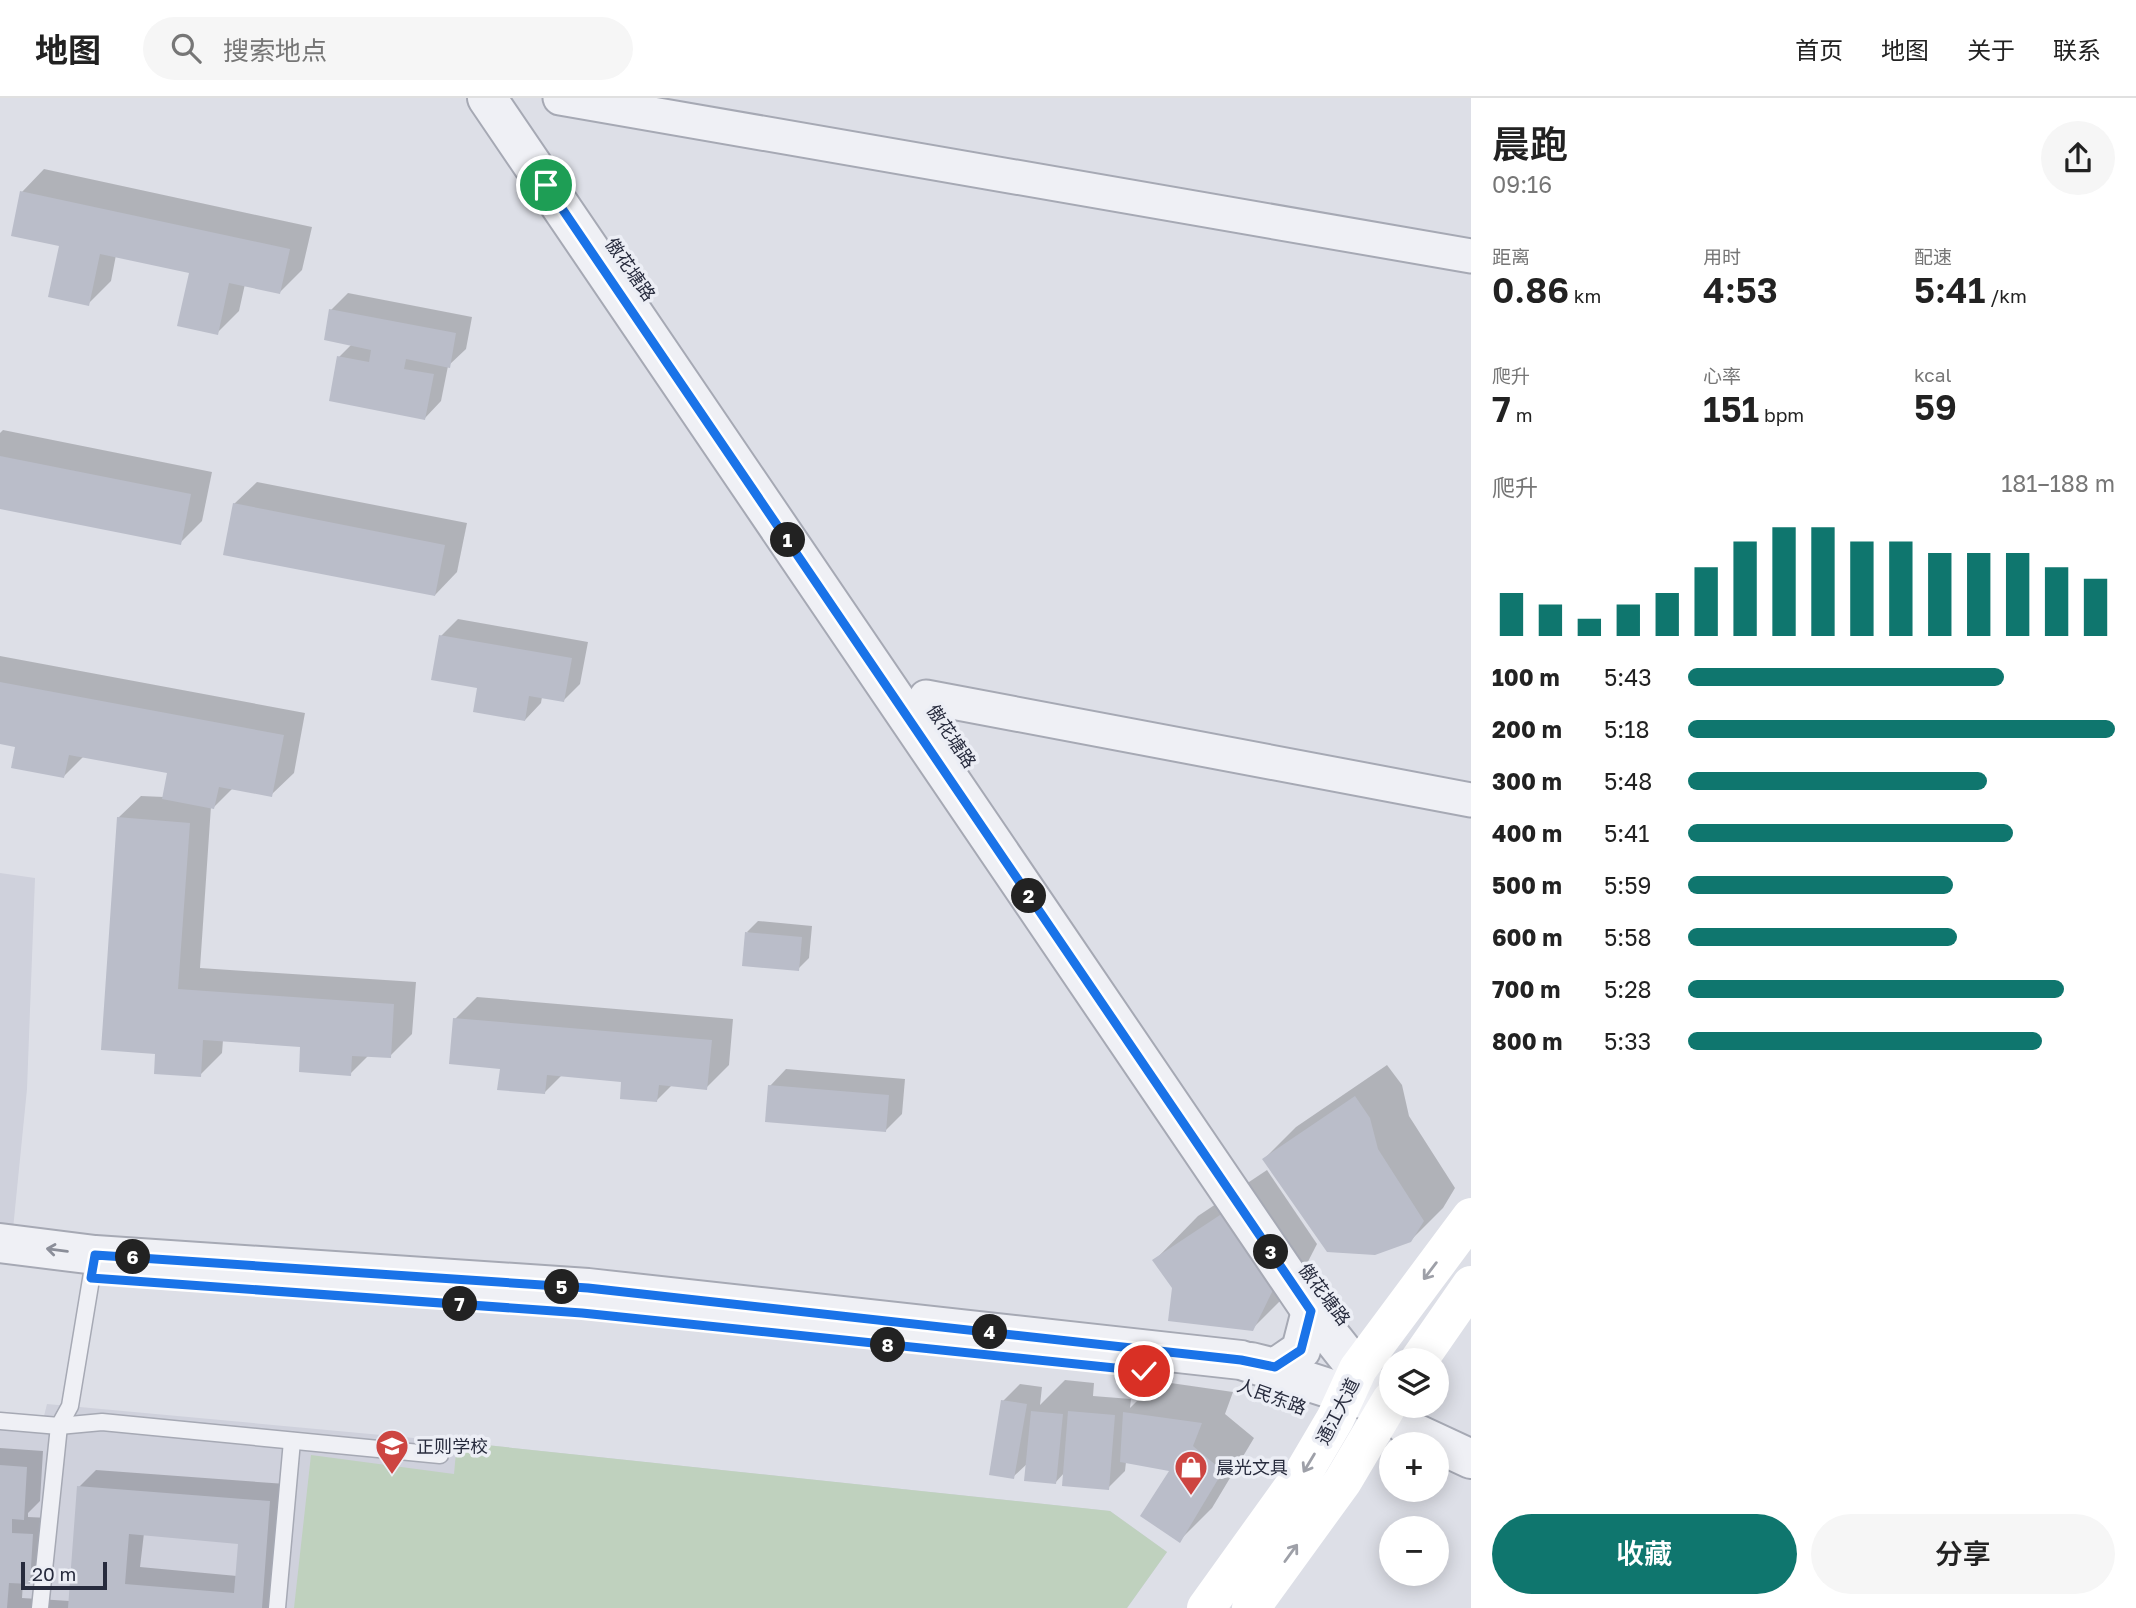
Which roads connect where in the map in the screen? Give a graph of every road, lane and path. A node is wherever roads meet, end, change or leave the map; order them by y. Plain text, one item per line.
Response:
1 (487, 98) edge
2 (513, 98) edge
3 (560, 98) edge
4 (1471, 256) edge
5 (926, 697) junction
6 (1471, 800) edge
7 (1471, 1217) edge
8 (0, 1243) edge
9 (93, 1266) junction
10 (0, 1270) edge
11 (1471, 1284) edge
12 (1311, 1311) junction
13 (1408, 1348) edge
14 (1427, 1348) edge
15 (1241, 1360) junction
16 (1379, 1390) edge
17 (1379, 1393) edge
18 (1379, 1398) edge
19 (1379, 1398) edge
20 (1379, 1403) edge
21 (1379, 1409) edge
22 (1412, 1418) edge
23 (1436, 1418) edge
24 (0, 1421) edge
25 (59, 1426) junction
26 (1471, 1431) edge
27 (292, 1441) junction
28 (440, 1455) dead end
29 (1471, 1459) edge
30 (40, 1608) edge
31 (277, 1608) edge
32 (1206, 1608) edge
33 (1251, 1608) edge

1 - 12 street
2 - 5 street, 傲花塘路
3 - 4 street
5 - 6 street
5 - 16 street, 傲花塘路
7 -> 13 main road, 通江大道
9 -> 8 street, 人民东路
9 - 10 street, 人民东路
9 - 15 street, 人民东路
9 - 18 street, 人民东路
9 - 25 lane
11 - 14 main road
12 - 15 street
12 - 17 street
15 - 19 street, 人民东路
20 -> 32 main road, 通江大道
33 -> 21 main road, 通江大道
22 - 29 street
23 - 26 street, 傲花塘路
24 - 25 lane
25 - 27 lane
25 - 30 lane
27 - 28 lane
27 - 31 lane

